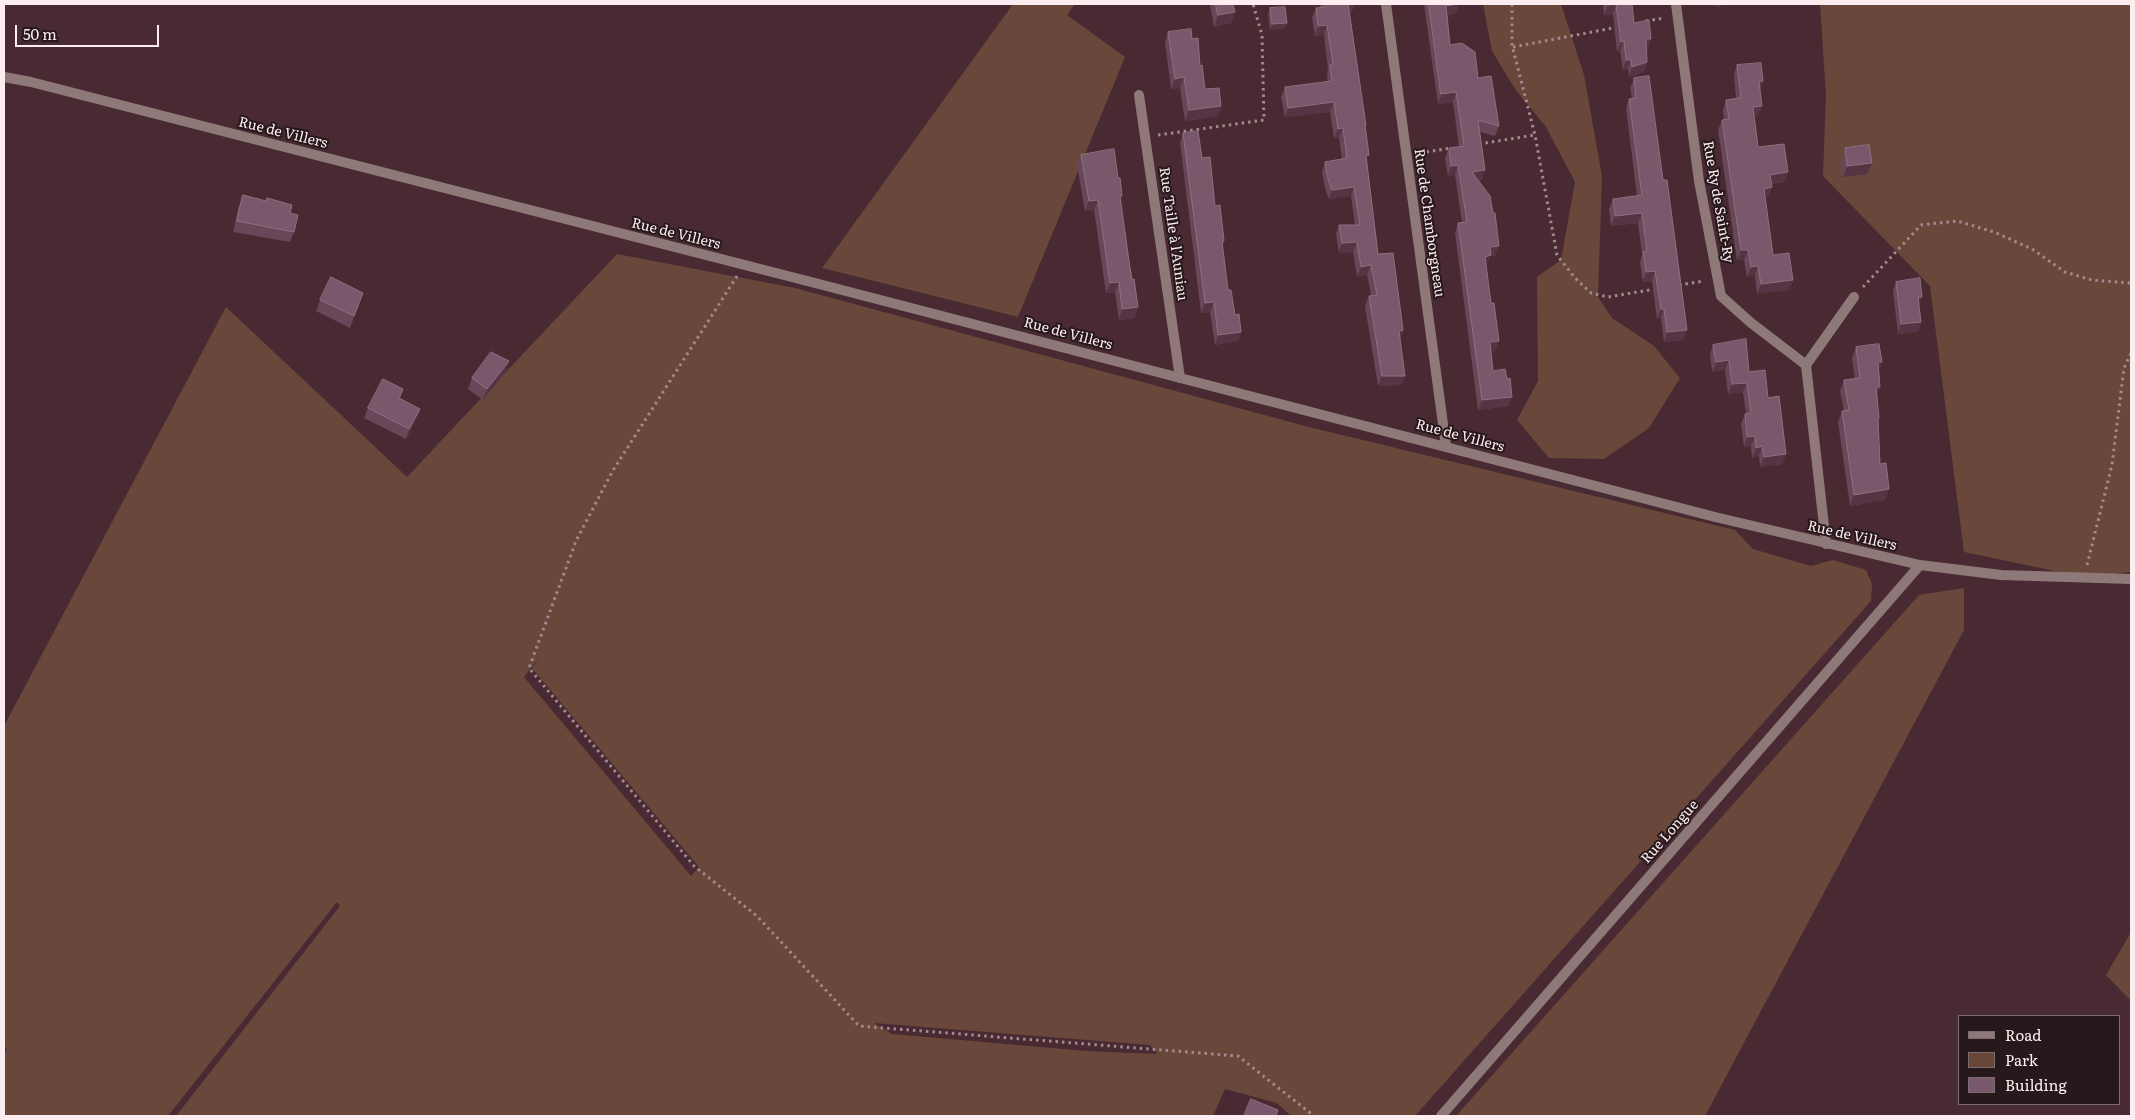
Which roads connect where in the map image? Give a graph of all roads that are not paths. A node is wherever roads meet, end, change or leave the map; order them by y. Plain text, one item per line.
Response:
1 (1386, 4) edge
2 (1676, 4) edge
3 (4, 77) edge
4 (1139, 95) dead end
5 (1854, 297) road end
6 (1806, 365) junction
7 (1180, 378) junction
8 (1446, 446) junction
9 (1826, 544) junction
10 (1920, 566) junction
11 (2131, 579) edge
12 (1442, 1116) edge

1 - 8 street, Rue de Chamborgneau
2 - 6 street, Rue Ry de Saint-Ry
3 - 7 street, Rue de Villers
4 - 7 street, Rue Taille à l'Auniau
5 - 6 street
6 - 9 street
7 - 8 street, Rue de Villers
8 - 9 street, Rue de Villers
9 - 10 street, Rue de Villers
10 - 11 street, Rue de Villers
10 - 12 street, Rue Longue

